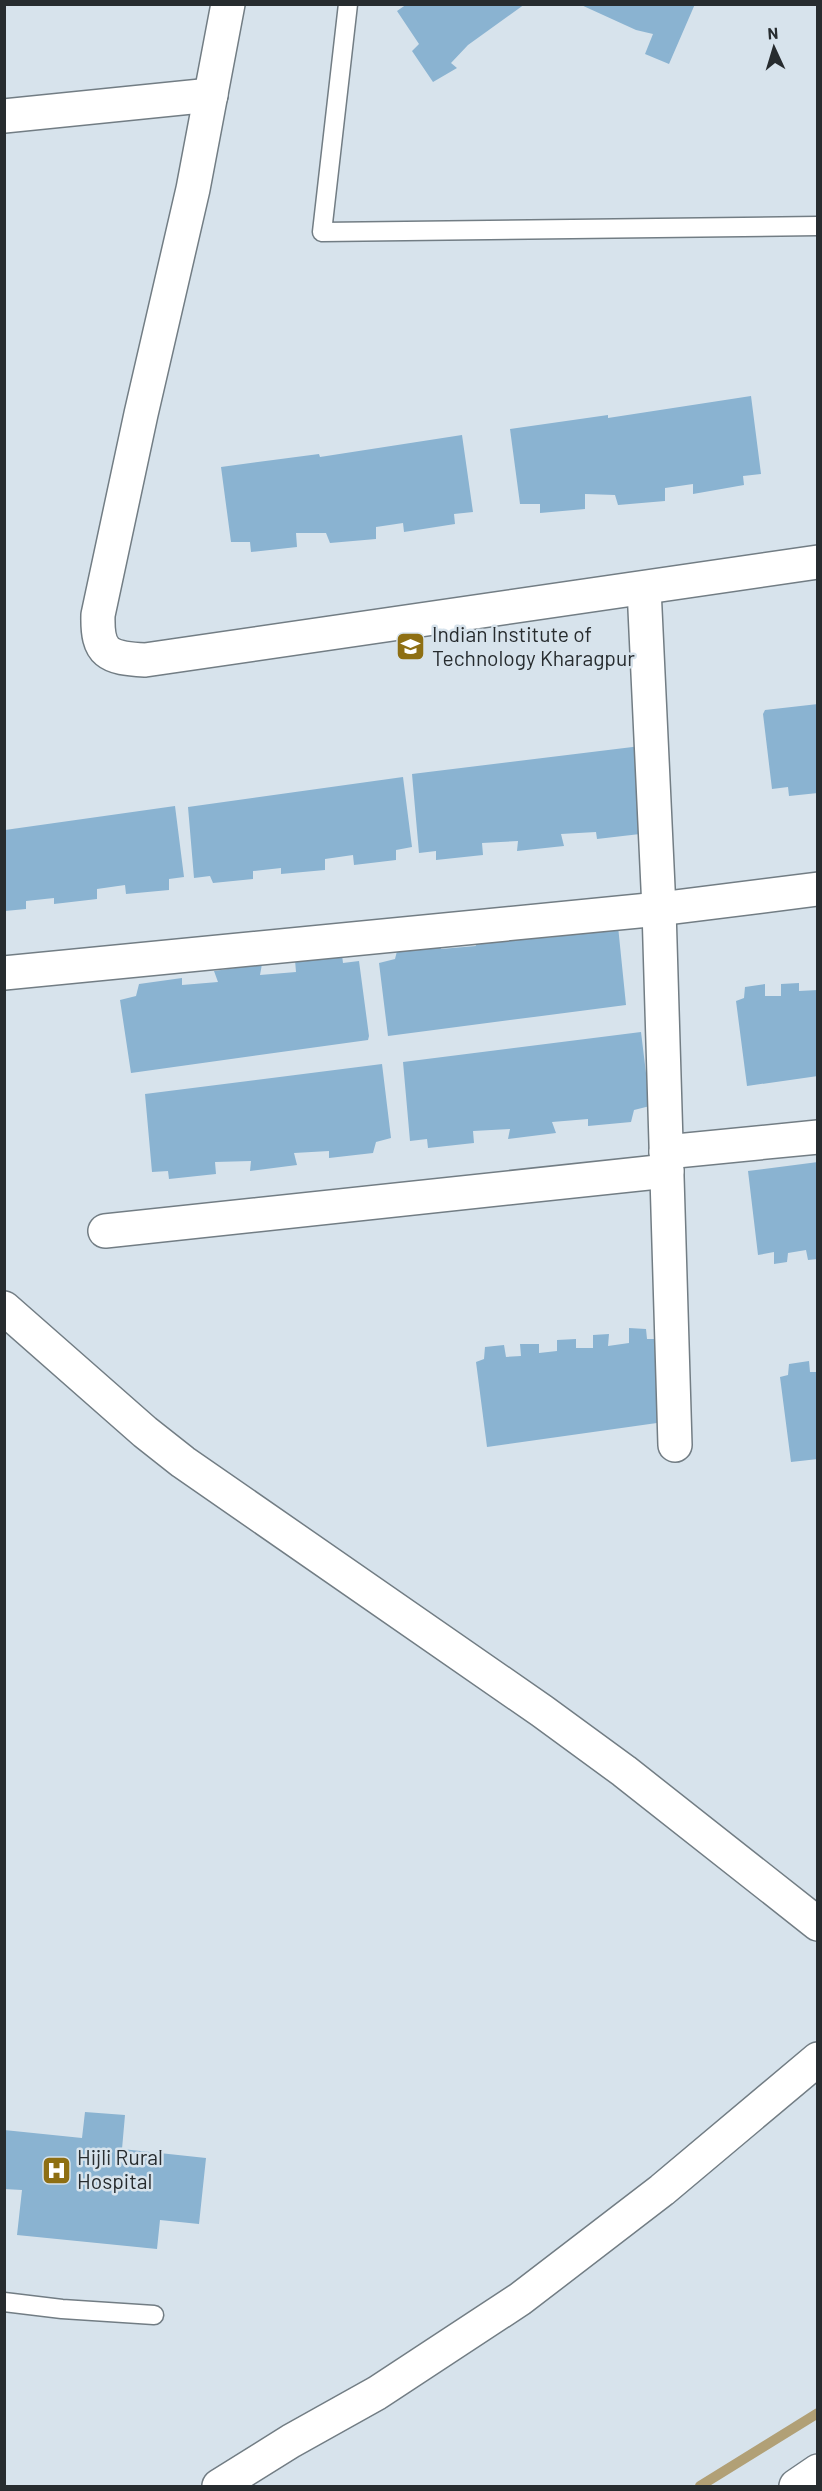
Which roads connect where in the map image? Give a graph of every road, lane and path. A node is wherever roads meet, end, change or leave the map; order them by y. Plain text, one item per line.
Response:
1 (228, 4) edge
2 (348, 4) edge
3 (211, 95) junction
4 (4, 116) edge
5 (818, 226) edge
6 (818, 562) edge
7 (645, 588) junction
8 (818, 889) edge
9 (659, 909) junction
10 (4, 973) edge
11 (818, 1137) edge
12 (667, 1161) junction
13 (105, 1231) dead end
14 (4, 1308) edge
15 (675, 1445) dead end
16 (818, 1924) edge
17 (818, 2059) edge
18 (4, 2302) edge
19 (154, 2315) dead end
20 (818, 2471) edge
21 (219, 2487) edge
22 (796, 2487) edge

1 - 3 street
2 - 5 lane
3 - 4 street
3 - 7 street
6 - 7 street
7 - 9 street
8 - 9 street
9 - 10 street
9 - 12 street
11 - 12 street
12 - 13 street
12 - 15 street
14 - 16 street
17 - 21 street
18 - 19 lane
20 - 22 street

